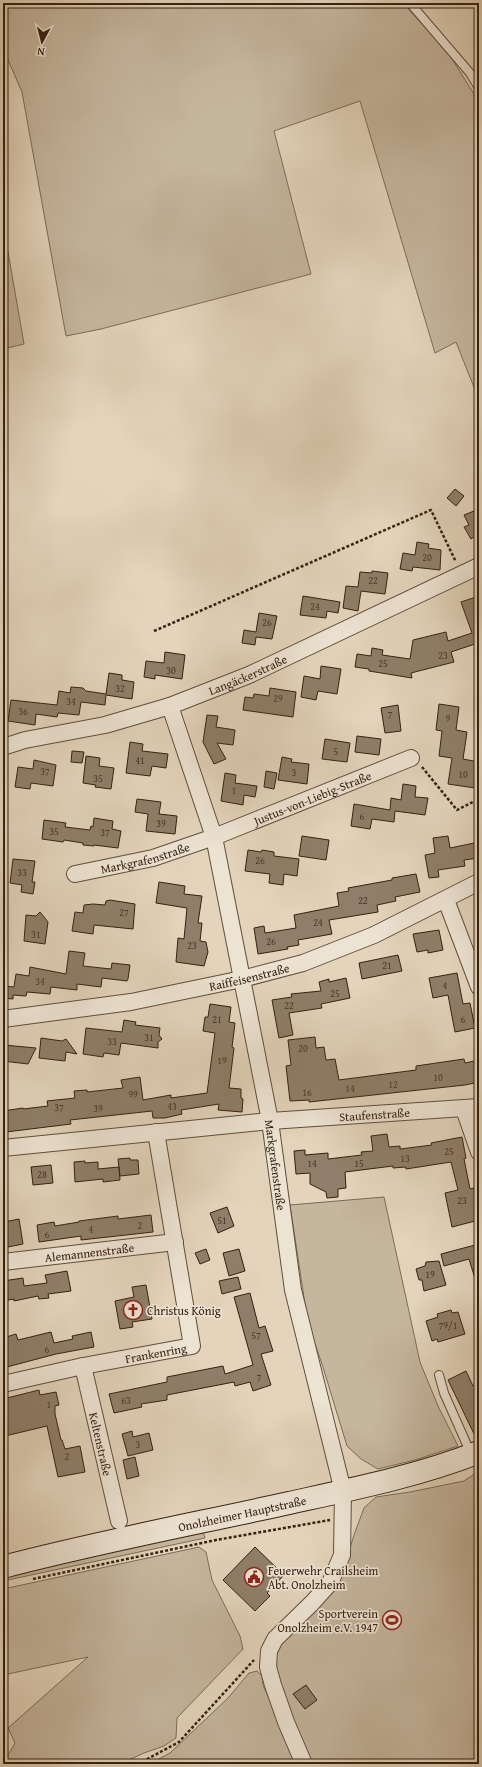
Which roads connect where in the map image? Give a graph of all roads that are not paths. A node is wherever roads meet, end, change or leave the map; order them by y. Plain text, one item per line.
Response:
1 (410, 3) edge
2 (479, 88) edge
3 (479, 566) edge
4 (170, 706) junction
5 (3, 747) edge
6 (411, 758) road end
7 (214, 837) junction
8 (75, 874) dead end
9 (479, 882) edge
10 (446, 900) junction
11 (242, 979) junction
12 (479, 987) edge
13 (3, 1019) edge
14 (471, 1108) edge
15 (270, 1121) junction
16 (156, 1132) junction
17 (3, 1148) edge
18 (479, 1152) edge
19 (175, 1242) junction
20 (3, 1262) edge
21 (83, 1366) junction
22 (438, 1375) dead end
23 (3, 1384) edge
24 (475, 1453) edge
25 (343, 1491) junction
26 (119, 1521) dead end
27 (3, 1567) edge
28 (304, 1764) edge

1 - 2 lane
3 - 4 street, Langäckerstraße
4 - 5 street, Langäckerstraße
4 - 7 street, Markgrafenstraße
6 - 7 street, Justus-von-Liebig-Straße
7 - 8 street, Markgrafenstraße
7 - 11 street, Markgrafenstraße
9 - 10 street, Raiffeisenstraße
10 - 11 street, Raiffeisenstraße
10 - 12 street
11 - 13 street, Raiffeisenstraße
11 - 15 street, Markgrafenstraße
14 - 15 street, Staufenstraße
14 - 18 street
15 - 16 street
15 - 25 street, Markgrafenstraße
16 - 17 street
16 - 19 street, Frankenring
19 - 20 street, Alemannenstraße
19 - 21 street, Frankenring
21 - 23 street, Frankenring
21 - 26 street, Keltenstraße
22 - 24 lane
24 - 25 main road, Onolzheimer Hauptstraße
25 - 27 main road, Onolzheimer Hauptstraße
25 - 28 street, Markgrafenstraße

